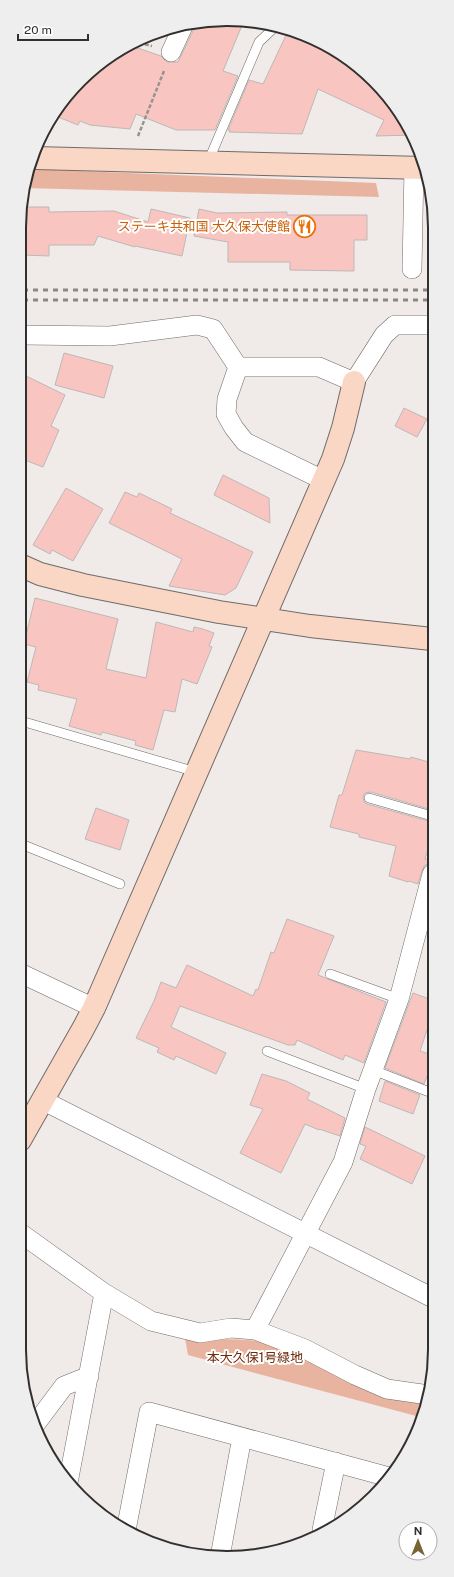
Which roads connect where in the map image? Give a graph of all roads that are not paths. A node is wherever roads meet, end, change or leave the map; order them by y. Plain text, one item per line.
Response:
1 (271, 31) edge
2 (180, 32) edge
3 (171, 52) road end
4 (38, 158) edge
5 (208, 162) junction
6 (419, 168) edge
7 (412, 269) dead end
8 (428, 325) edge
9 (26, 335) edge
10 (238, 368) junction
11 (354, 382) junction
12 (324, 480) junction
13 (26, 568) edge
14 (263, 619) junction
15 (428, 639) edge
16 (26, 723) edge
17 (196, 772) junction
18 (369, 798) dead end
19 (428, 815) edge
20 (26, 846) edge
21 (120, 884) dead end
22 (428, 889) edge
23 (330, 974) dead end
24 (26, 976) edge
25 (399, 999) junction
26 (94, 1008) junction
27 (267, 1051) dead end
28 (373, 1070) junction
29 (366, 1089) junction
30 (428, 1091) edge
31 (42, 1100) junction
32 (26, 1129) edge
33 (305, 1234) junction
34 (26, 1237) edge
35 (104, 1293) junction
36 (428, 1296) edge
37 (255, 1330) junction
38 (89, 1376) junction
39 (423, 1394) edge
40 (39, 1420) edge
41 (242, 1437) junction
42 (336, 1462) junction
43 (70, 1474) edge
44 (383, 1475) edge
45 (127, 1525) edge
46 (323, 1527) edge
47 (221, 1551) edge

1 - 5 lane
2 - 3 street
4 - 5 street
5 - 6 street
6 - 7 street
8 - 11 street
9 - 10 street
10 - 11 street
10 - 12 street
11 - 12 street
12 - 14 street
13 - 14 street
14 - 15 street
14 - 17 street
16 - 17 lane
17 - 26 street
18 - 19 lane
20 - 21 lane
22 - 25 street
23 - 25 lane
24 - 26 street
25 - 28 street
26 - 31 street
27 - 29 lane
28 - 29 street
28 - 30 lane
29 - 33 street
31 - 32 street
31 - 33 street
33 - 36 street
33 - 37 street
34 - 35 street
35 - 37 street
35 - 38 street
37 - 39 street
38 - 40 street
38 - 43 street
41 - 42 street
41 - 45 street
41 - 47 street
42 - 44 street
42 - 46 street

